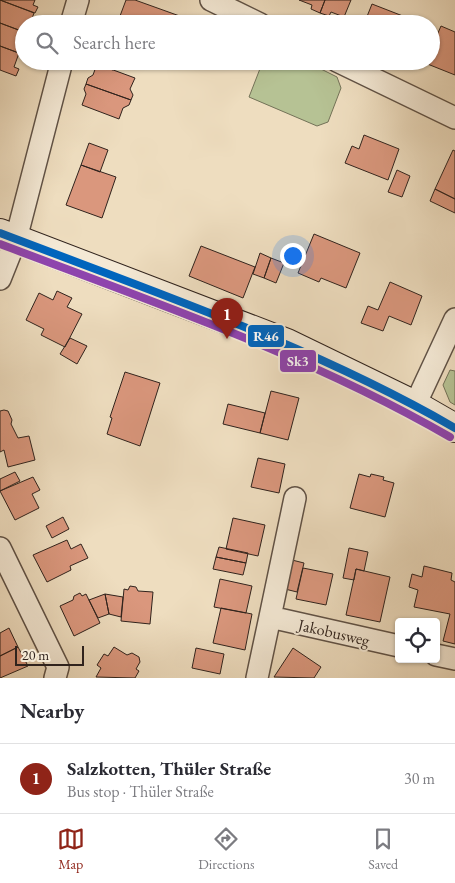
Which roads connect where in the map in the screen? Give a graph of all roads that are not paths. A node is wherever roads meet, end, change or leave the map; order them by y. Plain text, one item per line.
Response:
1 (78, 0) edge
2 (211, 0) edge
3 (74, 15) edge
4 (242, 15) edge
5 (59, 70) edge
6 (356, 70) edge
7 (455, 118) edge
8 (8, 236) edge
9 (0, 279) edge
10 (455, 320) edge
11 (415, 405) junction
12 (455, 428) edge
13 (295, 498) dead end
14 (0, 548) edge
15 (270, 617) junction
16 (395, 645) edge
17 (440, 656) edge
18 (455, 659) edge
19 (55, 678) edge
20 (257, 678) edge

1 - 3 street
2 - 4 street
5 - 8 street
6 - 7 street
8 - 9 street
8 - 11 main road
10 - 11 street
11 - 12 main road
13 - 15 street
14 - 19 street
15 - 16 street, Jakobusweg
15 - 20 street
17 - 18 street

